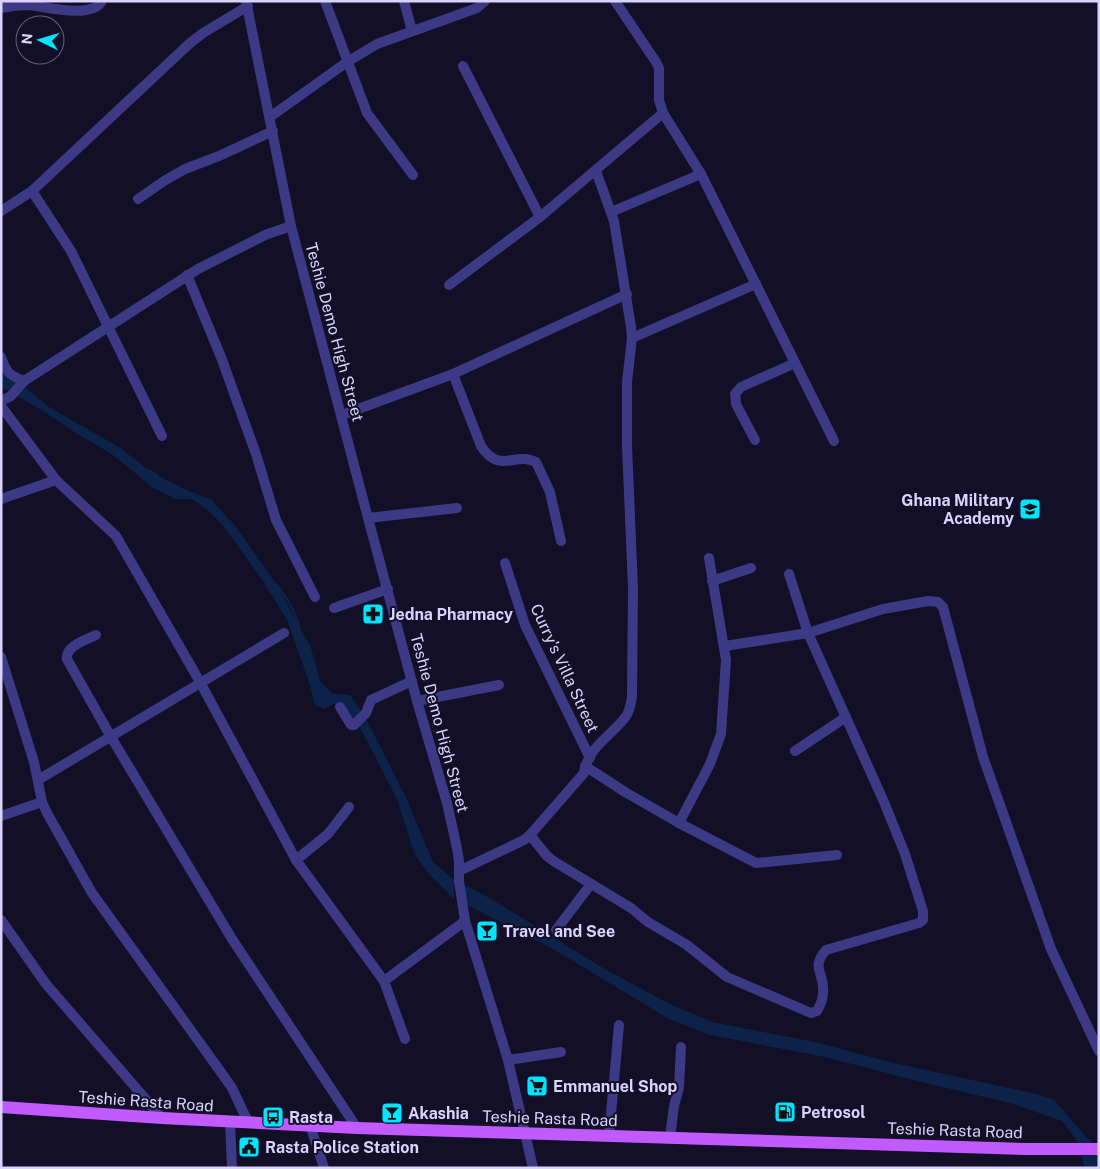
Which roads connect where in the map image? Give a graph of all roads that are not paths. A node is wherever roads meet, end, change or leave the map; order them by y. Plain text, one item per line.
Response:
1 (102, 1) edge
2 (325, 1) edge
3 (404, 1) edge
4 (485, 1) edge
5 (615, 1) edge
6 (247, 4) edge
7 (1, 8) edge
8 (412, 30) junction
9 (347, 62) junction
10 (464, 66) dead end
11 (663, 113) junction
12 (270, 118) junction
13 (273, 131) junction
14 (596, 171) junction
15 (700, 174) junction
16 (413, 176) dead end
17 (32, 192) junction
18 (138, 199) dead end
19 (1, 211) edge
20 (611, 212) junction
21 (540, 217) junction
22 (291, 226) junction
23 (186, 275) junction
24 (756, 284) junction
25 (450, 285) dead end
26 (626, 294) junction
27 (108, 328) junction
28 (632, 338) junction
29 (1, 356) edge
30 (795, 363) junction
31 (453, 374) junction
32 (24, 381) junction
33 (1, 402) edge
34 (1, 406) edge
35 (342, 415) junction
36 (162, 436) dead end
37 (755, 440) dead end
38 (834, 441) dead end
39 (56, 480) junction
40 (1, 499) edge
41 (457, 508) dead end
42 (368, 518) junction
43 (561, 541) dead end
44 (709, 558) dead end
45 (504, 563) dead end
46 (750, 568) dead end
47 (789, 574) dead end
48 (712, 581) junction
49 (388, 590) junction
50 (315, 597) dead end
51 (334, 608) dead end
52 (284, 633) dead end
53 (808, 633) junction
54 (96, 635) dead end
55 (724, 646) junction
56 (1, 657) edge
57 (412, 681) junction
58 (200, 682) junction
59 (499, 685) dead end
60 (417, 701) junction
61 (340, 706) dead end
62 (846, 717) junction
63 (111, 737) junction
64 (795, 751) dead end
65 (588, 762) junction
66 (38, 780) junction
67 (42, 802) junction
68 (349, 807) dead end
69 (1, 816) edge
70 (679, 823) junction
71 (530, 835) junction
72 (837, 855) dead end
73 (296, 860) junction
74 (459, 876) junction
75 (591, 884) junction
76 (1, 920) edge
77 (465, 921) junction
78 (556, 930) dead end
79 (384, 981) junction
80 (619, 1025) dead end
81 (405, 1039) dead end
82 (681, 1047) dead end
83 (1099, 1051) edge
84 (560, 1052) dead end
85 (508, 1060) junction
86 (1, 1107) edge
87 (162, 1118) junction
88 (230, 1122) junction
89 (246, 1123) junction
90 (310, 1125) junction
91 (357, 1128) junction
92 (525, 1133) junction
93 (609, 1136) junction
94 (670, 1137) junction
95 (1097, 1149) edge
96 (232, 1168) edge
97 (324, 1168) edge
98 (533, 1168) edge

1 - 7 street
2 - 9 street
3 - 8 street
4 - 8 street
5 - 11 street
6 - 12 street, Teshie Demo High Street
6 - 17 street
8 - 9 street
9 - 12 street
9 - 16 street
10 - 21 street
11 - 14 street
11 - 15 street
12 - 13 street, Teshie Demo High Street
13 - 18 street
13 - 22 street, Teshie Demo High Street
14 - 20 street
14 - 21 street
15 - 20 street
15 - 24 street
17 - 19 street
17 - 27 street
20 - 26 street
21 - 25 street
22 - 23 street
22 - 35 street, Teshie Demo High Street
23 - 27 street
23 - 50 street
24 - 28 street
24 - 30 street
26 - 28 street
26 - 31 street
27 - 32 street
27 - 36 street
28 - 65 street
29 - 32 street
30 - 37 street
30 - 38 street
31 - 35 street
31 - 43 street
32 - 33 street
34 - 39 street
35 - 42 street, Teshie Demo High Street
39 - 40 street
39 - 58 street
41 - 42 street
42 - 49 street, Teshie Demo High Street
44 - 48 street
45 - 65 street, Curry's Villa Street
46 - 48 street
47 - 53 street
48 - 55 street
49 - 51 street
49 - 57 street, Teshie Demo High Street
52 - 58 street
53 - 55 street
53 - 62 street
53 - 83 street
54 - 63 street
55 - 70 street
56 - 66 street
57 - 60 street, Teshie Demo High Street
57 - 61 street
58 - 63 street
58 - 73 street
59 - 60 street
60 - 74 street, Teshie Demo High Street
62 - 64 street
62 - 75 street
63 - 66 street
63 - 91 street
65 - 70 street
65 - 71 street
66 - 67 street
67 - 69 street
67 - 89 street
68 - 73 street
70 - 72 street
71 - 74 street
71 - 75 street
73 - 79 street
74 - 77 street, Teshie Demo High Street
75 - 78 street
76 - 87 street
77 - 79 street
77 - 85 street, Teshie Demo High Street
79 - 81 street
80 - 93 street
82 - 94 street
84 - 85 street
85 - 92 street, Teshie Demo High Street
86 - 87 main road, Teshie Rasta Road
87 - 88 main road, Teshie Rasta Road
88 - 89 main road, Teshie Rasta Road
88 - 96 street
89 - 90 main road, Teshie Rasta Road
90 - 91 main road, Teshie Rasta Road
90 - 97 street
91 - 92 main road, Teshie Rasta Road
92 - 93 main road, Teshie Rasta Road
92 - 98 street, Teshie Demo High Street
93 - 94 main road, Teshie Rasta Road
94 - 95 main road, Teshie Rasta Road

